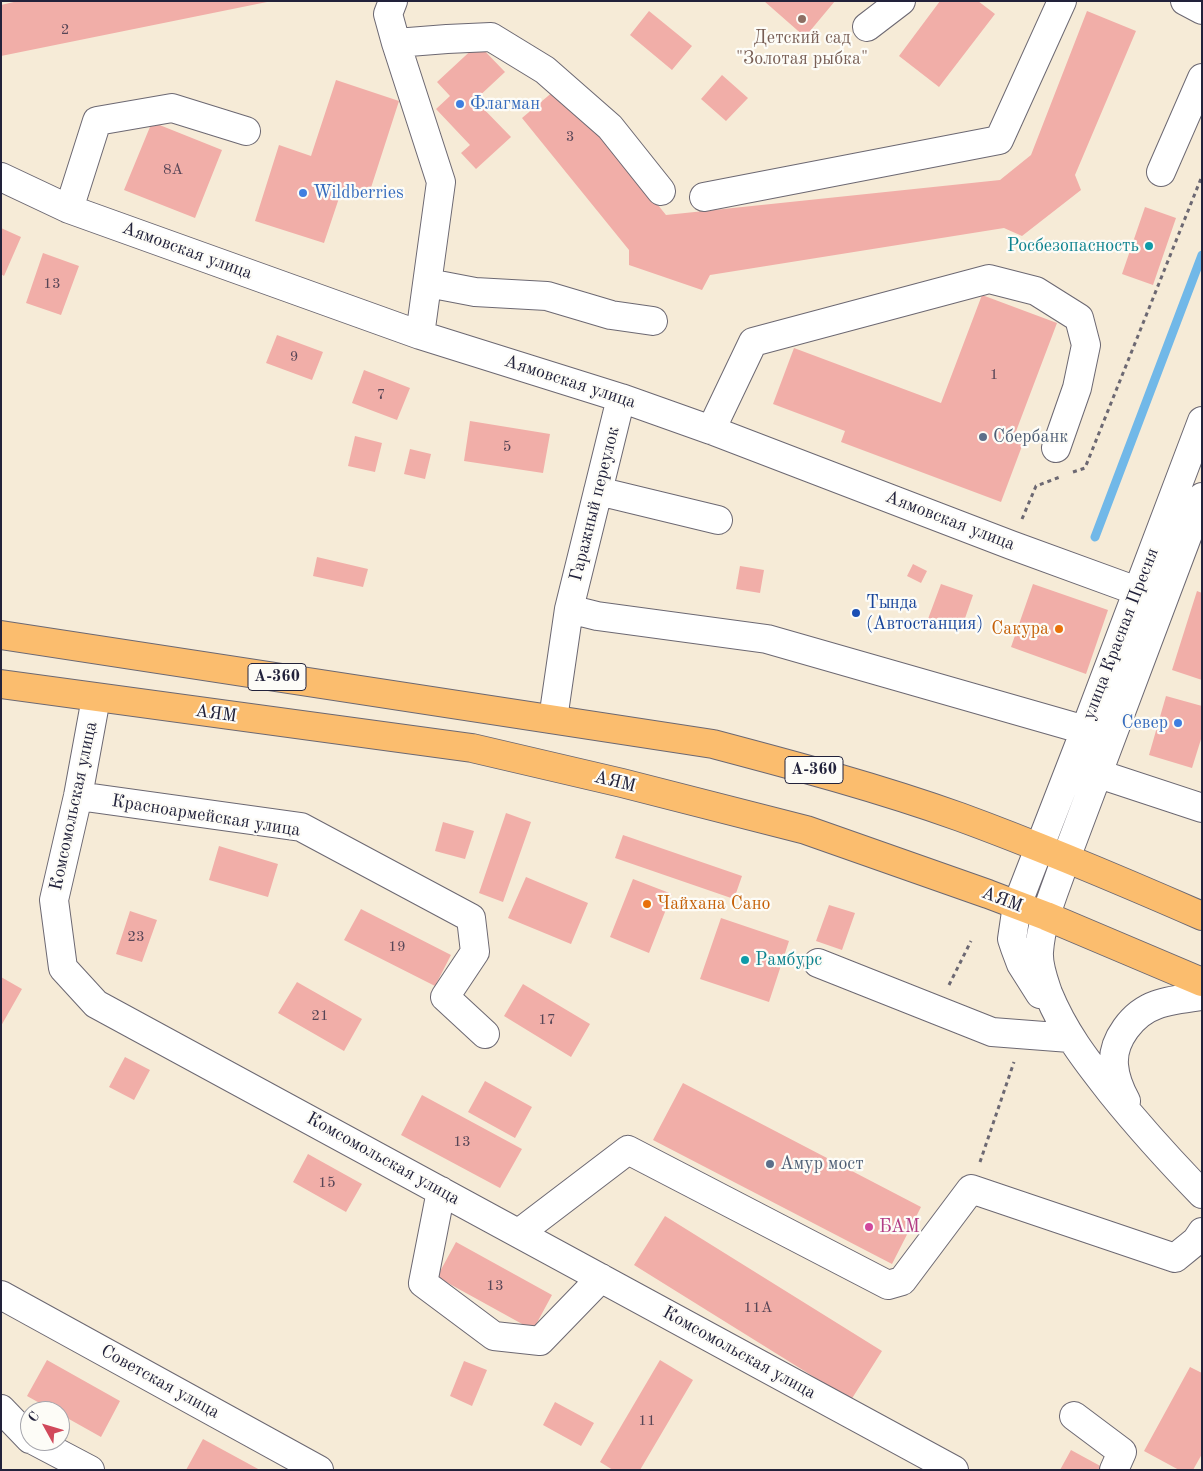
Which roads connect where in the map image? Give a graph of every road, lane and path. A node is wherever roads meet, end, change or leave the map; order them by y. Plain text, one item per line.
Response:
1 (901, 1) edge
2 (1062, 1) edge
3 (1185, 1) edge
4 (387, 6) edge
5 (1202, 10) edge
6 (867, 27) dead end
7 (396, 44) junction
8 (1202, 78) edge
9 (246, 130) dead end
10 (1161, 172) dead end
11 (1202, 176) edge
12 (1, 177) edge
13 (661, 190) dead end
14 (704, 197) dead end
15 (69, 209) junction
16 (428, 283) junction
17 (653, 321) dead end
18 (420, 335) junction
19 (621, 398) junction
20 (1202, 421) edge
21 (711, 430) junction
22 (1056, 448) dead end
23 (1069, 474) dead end
24 (1061, 477) dead end
25 (598, 491) junction
26 (1202, 497) edge
27 (718, 520) dead end
28 (1011, 545) junction
29 (1137, 591) junction
30 (569, 609) junction
31 (1, 635) edge
32 (1, 684) edge
33 (96, 698) junction
34 (553, 719) junction
35 (1085, 730) junction
36 (1098, 774) junction
37 (78, 796) junction
38 (1202, 808) edge
39 (1040, 848) junction
40 (1066, 858) junction
41 (1017, 906) junction
42 (1046, 916) junction
43 (1202, 916) edge
44 (971, 941) dead end
45 (818, 963) dead end
46 (1202, 982) edge
47 (1202, 996) edge
48 (936, 1010) junction
49 (485, 1034) dead end
50 (1023, 1035) junction
51 (1070, 1038) junction
52 (1139, 1127) junction
53 (971, 1189) junction
54 (441, 1190) junction
55 (1202, 1194) edge
56 (520, 1234) junction
57 (1200, 1240) edge
58 (600, 1278) junction
59 (1, 1295) edge
60 (1, 1409) edge
61 (1074, 1416) dead end
62 (20, 1428) edge
63 (54, 1451) edge
64 (90, 1470) edge
65 (319, 1470) edge
66 (954, 1470) edge
67 (1114, 1470) edge

1 - 6 street
2 - 14 street
3 - 5 street
4 - 7 street
7 - 13 street
7 - 16 street
8 - 10 street
9 - 15 street
11 - 23 path
12 - 15 street, Аямовская улица
15 - 18 street, Аямовская улица
16 - 17 street
16 - 18 street
18 - 19 street, Аямовская улица
19 - 21 street, Аямовская улица
19 - 25 street, Гаражный переулок
20 - 29 street, улица Красная Пресня
21 - 22 street
21 - 28 street, Аямовская улица
24 - 28 path
25 - 27 street
25 - 30 street, Гаражный переулок
26 - 36 street, улица Красная Пресня
28 - 29 street, Аямовская улица
29 - 35 street, улица Красная Пресня
30 - 34 street, Гаражный переулок
30 - 35 street
31 - 34 highway, А-360
32 - 33 highway, АЯМ
33 - 37 street, Комсомольская улица
33 - 41 highway, АЯМ
34 - 39 highway, А-360
35 - 39 street, улица Красная Пресня
36 - 38 street
36 - 40 street, улица Красная Пресня
37 - 49 street, Красноармейская улица
37 - 54 street, Комсомольская улица
39 - 40 highway, А-360
39 - 41 street, улица Красная Пресня
40 - 42 street, улица Красная Пресня
40 - 43 highway, А-360
41 - 42 highway, АЯМ
41 - 51 street
42 - 46 highway, АЯМ
42 - 51 street
44 - 48 path
45 - 48 street
47 - 52 street
48 - 50 street
50 - 51 street
50 - 53 path
51 - 52 street
52 - 55 street
53 - 56 street
53 - 57 street
54 - 56 street, Комсомольская улица
54 - 58 street
56 - 58 street, Комсомольская улица
58 - 66 street, Комсомольская улица
59 - 65 street, Советская улица
60 - 62 street
61 - 67 street
63 - 64 street

